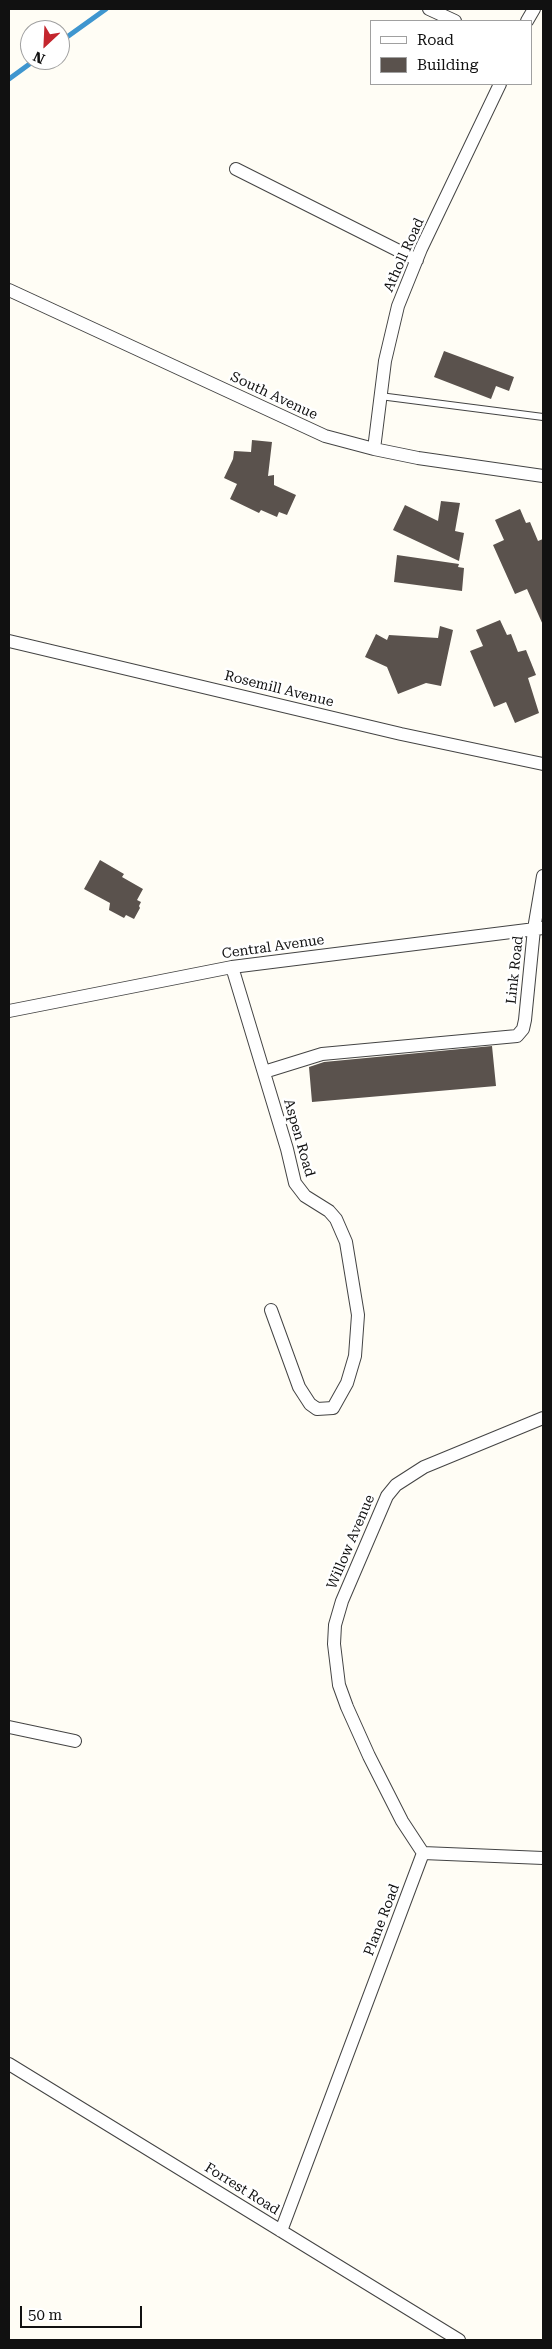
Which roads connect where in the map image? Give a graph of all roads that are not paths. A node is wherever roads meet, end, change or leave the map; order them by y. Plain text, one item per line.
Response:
1 (429, 9) edge
2 (534, 9) edge
3 (453, 20) edge
4 (528, 20) edge
5 (500, 85) edge
6 (236, 169) dead end
7 (417, 260) junction
8 (9, 290) edge
9 (380, 396) junction
10 (543, 417) edge
11 (374, 449) junction
12 (543, 476) edge
13 (9, 641) edge
14 (543, 764) edge
15 (543, 876) edge
16 (539, 928) edge
17 (232, 967) junction
18 (9, 1011) edge
19 (264, 1072) junction
20 (271, 1310) dead end
21 (543, 1418) edge
22 (9, 1727) edge
23 (75, 1741) dead end
24 (423, 1854) junction
25 (543, 1858) edge
26 (9, 2064) edge
27 (280, 2231) junction
28 (459, 2340) edge

1 - 3 street
2 - 4 street
5 - 7 street, Atholl Road
6 - 7 street
7 - 9 street, Atholl Road
8 - 11 street, South Avenue
9 - 10 lane
9 - 11 street, Atholl Road
11 - 12 street, South Avenue
13 - 14 street, Rosemill Avenue
15 - 16 street, Link Road
16 - 17 street, Central Avenue
16 - 19 street, Link Road
17 - 18 street, Central Avenue
17 - 19 street, Aspen Road
19 - 20 street, Aspen Road
21 - 24 street, Willow Avenue
22 - 23 street
24 - 25 street
24 - 27 street, Plane Road
26 - 27 street, Forrest Road
27 - 28 street, Forrest Road

